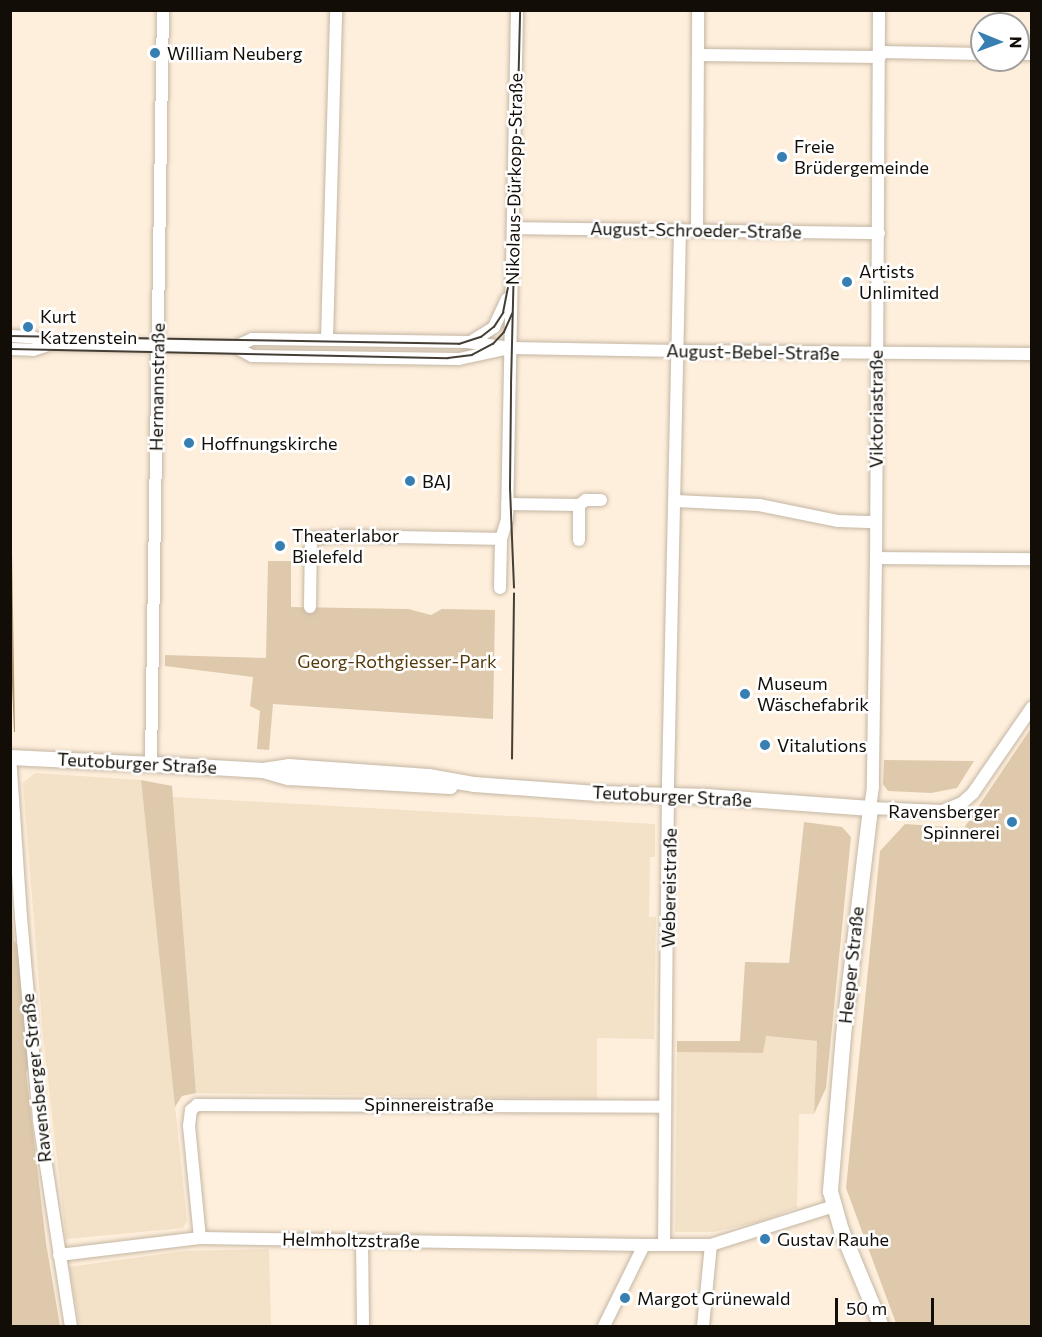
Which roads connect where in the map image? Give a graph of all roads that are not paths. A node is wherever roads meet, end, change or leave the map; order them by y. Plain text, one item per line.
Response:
1 (163, 10) edge
2 (336, 10) edge
3 (517, 10) edge
4 (698, 10) edge
5 (879, 10) edge
6 (880, 54) junction
7 (970, 54) edge
8 (698, 55) junction
9 (513, 228) junction
10 (681, 229) junction
11 (697, 230) junction
12 (879, 232) junction
13 (512, 280) junction
14 (10, 336) edge
15 (327, 339) junction
16 (467, 342) junction
17 (51, 344) junction
18 (158, 346) junction
19 (235, 347) junction
20 (510, 348) junction
21 (10, 349) edge
22 (679, 351) junction
23 (876, 354) junction
24 (1032, 354) edge
25 (601, 500) dead end
26 (676, 501) junction
27 (507, 504) junction
28 (579, 504) junction
29 (876, 522) junction
30 (501, 539) junction
31 (579, 540) dead end
32 (876, 558) junction
33 (1032, 560) edge
34 (500, 588) dead end
35 (310, 607) dead end
36 (1032, 707) edge
37 (11, 757) edge
38 (151, 764) junction
39 (669, 795) junction
40 (870, 808) junction
41 (665, 1107) junction
42 (834, 1206) junction
43 (200, 1238) junction
44 (362, 1240) junction
45 (644, 1245) junction
46 (664, 1245) junction
47 (711, 1245) junction
48 (59, 1255) junction
49 (71, 1326) edge
50 (363, 1326) edge
51 (604, 1326) edge
52 (703, 1326) edge
53 (881, 1326) edge

1 - 18 street, Hermannstraße
2 - 15 street
3 - 9 street, Nikolaus-Dürkopp-Straße
4 - 8 street
5 - 6 street, Viktoriastraße
6 - 7 street
6 - 8 street
6 - 12 street, Viktoriastraße
8 - 11 street
9 - 10 street, August-Schroeder-Straße
9 - 13 street, Nikolaus-Dürkopp-Straße
10 - 11 street, August-Schroeder-Straße
10 - 22 street, Webereistraße
11 - 12 street, August-Schroeder-Straße
12 - 23 street, Viktoriastraße
13 - 16 street
13 - 20 street, Nikolaus-Dürkopp-Straße
14 - 17 street, August-Bebel-Straße
15 - 16 street, August-Bebel-Straße
15 - 19 street, August-Bebel-Straße
16 - 20 street, August-Bebel-Straße
17 - 18 street, August-Bebel-Straße
17 - 21 street, August-Bebel-Straße
18 - 19 street, August-Bebel-Straße
18 - 38 street, Hermannstraße
19 - 20 street, August-Bebel-Straße
20 - 22 street, August-Bebel-Straße
20 - 27 street, Nikolaus-Dürkopp-Straße
22 - 23 street, August-Bebel-Straße
22 - 26 street, Webereistraße
23 - 24 street, August-Bebel-Straße
23 - 29 street, Viktoriastraße
25 - 28 street
26 - 29 street
26 - 39 street, Webereistraße
27 - 28 street
27 - 30 street, Nikolaus-Dürkopp-Straße
28 - 31 street
29 - 32 street, Viktoriastraße
30 - 34 street, Nikolaus-Dürkopp-Straße
30 - 35 street
32 - 33 street
32 - 40 street, Viktoriastraße
36 - 40 street
37 - 38 street, Teutoburger Straße
37 - 48 street, Ravensberger Straße
38 - 39 street, Teutoburger Straße
39 - 40 street, Teutoburger Straße
39 - 41 street, Webereistraße
40 - 42 street, Heeper Straße
41 - 43 street, Spinnereistraße
41 - 46 street, Webereistraße
42 - 47 street, Helmholtzstraße
42 - 53 street, Heeper Straße
43 - 44 street, Helmholtzstraße
43 - 48 street, Helmholtzstraße
44 - 45 street, Helmholtzstraße
44 - 50 street
45 - 46 street, Helmholtzstraße
45 - 51 street
46 - 47 street, Helmholtzstraße
47 - 52 street
48 - 49 street, Ravensberger Straße

